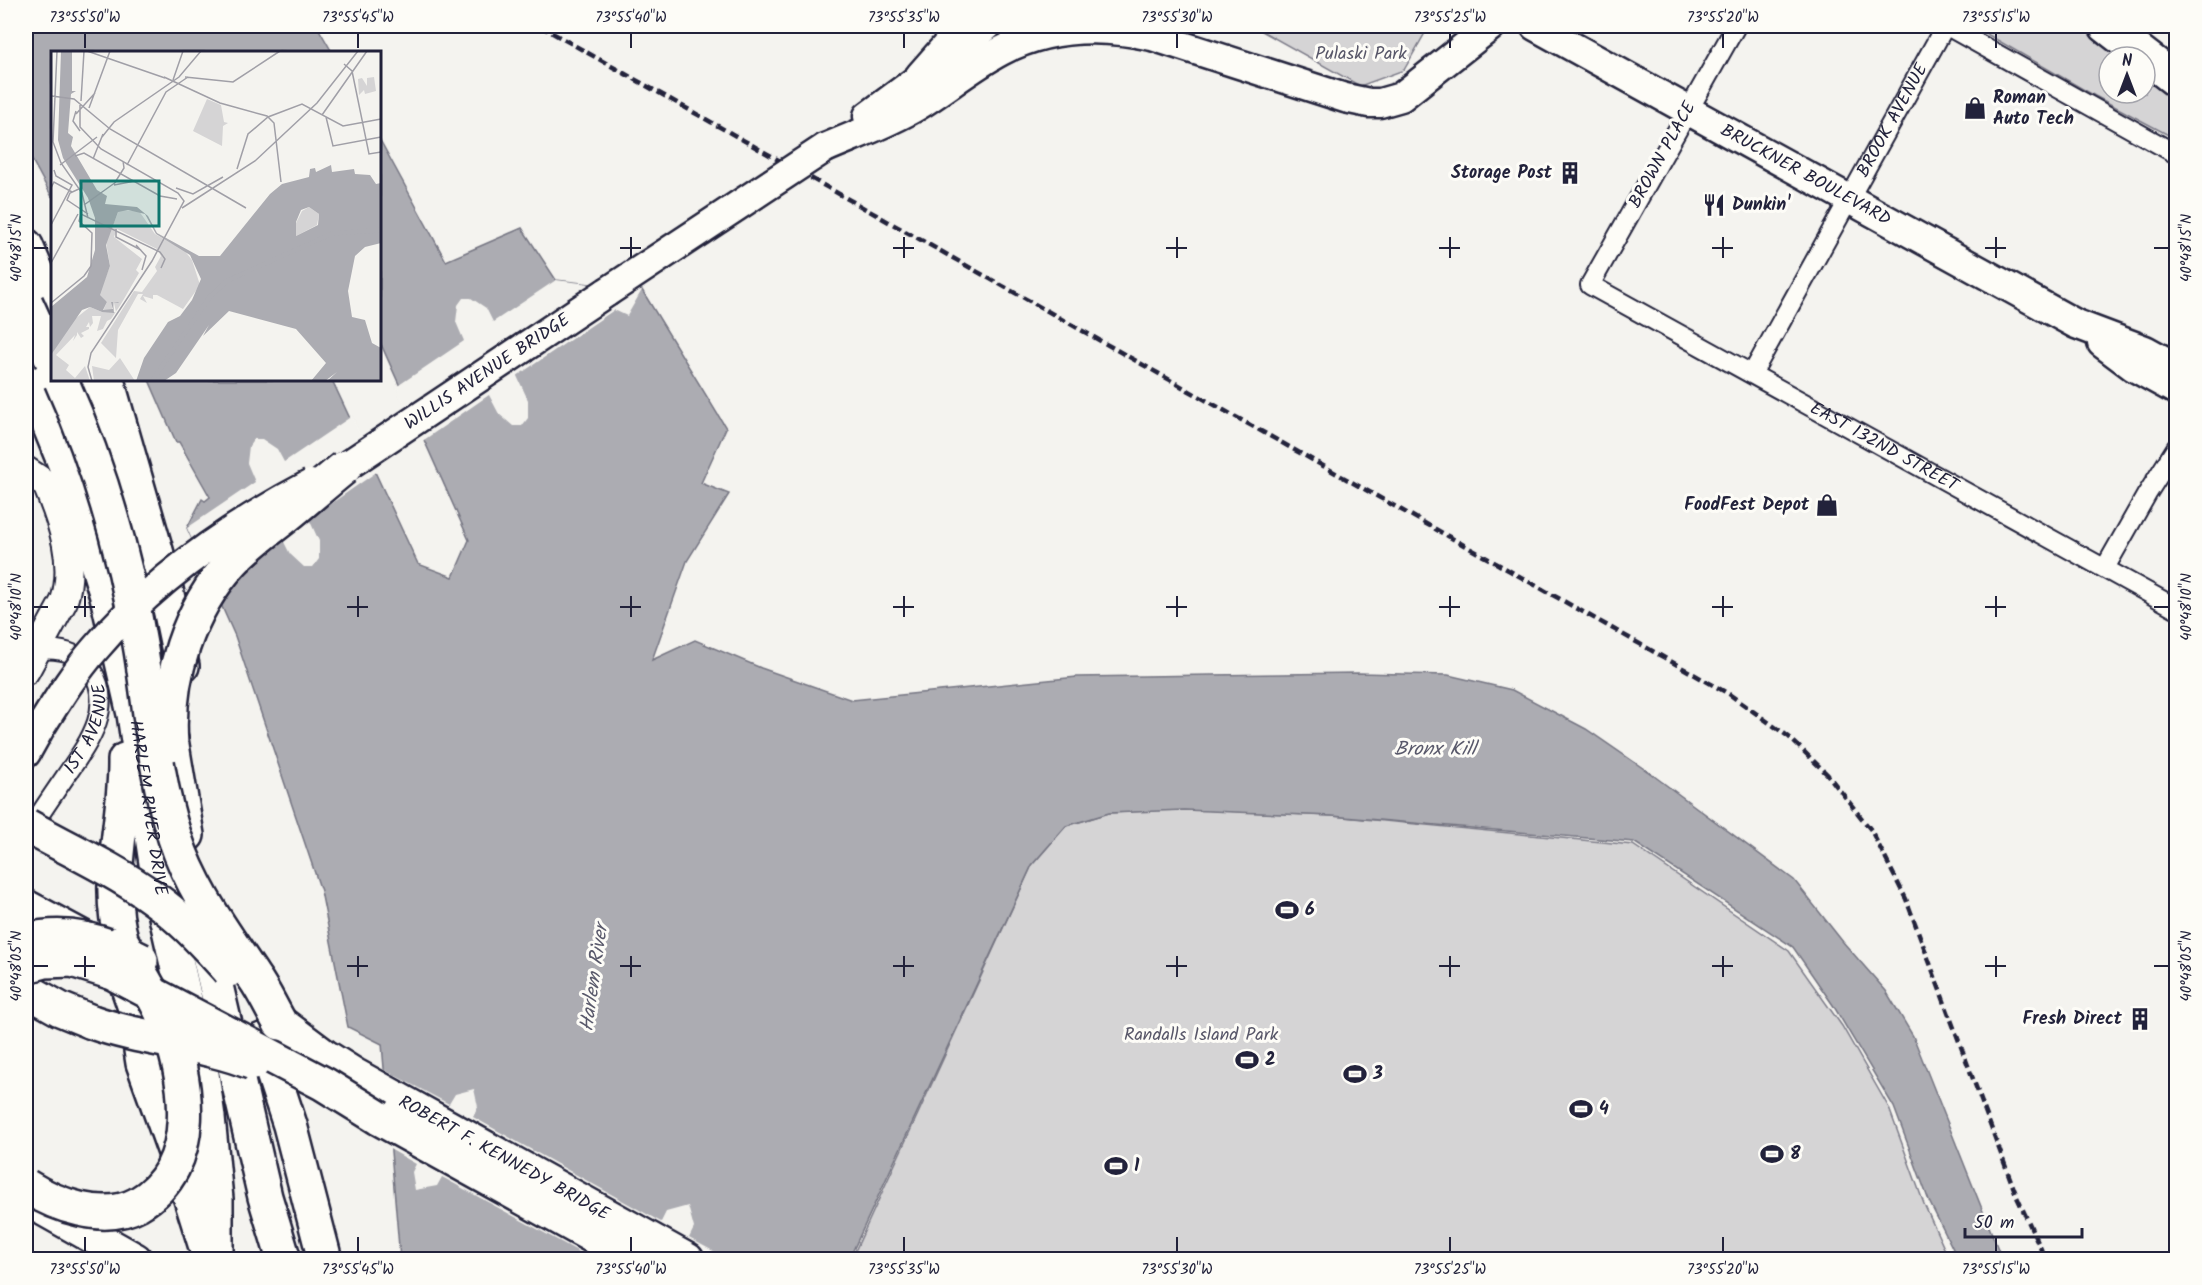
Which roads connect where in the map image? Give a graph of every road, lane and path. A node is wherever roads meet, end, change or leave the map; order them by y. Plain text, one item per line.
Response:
1 (967, 26) edge
2 (987, 26) edge
3 (1491, 26) edge
4 (1535, 26) edge
5 (1736, 26) edge
6 (1946, 26) edge
7 (2106, 26) edge
8 (2126, 26) edge
9 (2176, 54) edge
10 (922, 77) junction
11 (2176, 80) edge
12 (1688, 111) junction
13 (825, 148) junction
14 (2176, 154) edge
15 (1848, 200) junction
16 (26, 246) edge
17 (1590, 285) joint
18 (26, 304) edge
19 (51, 305) edge
20 (51, 307) edge
21 (2076, 324) junction
22 (51, 358) edge
23 (2176, 367) edge
24 (26, 368) edge
25 (1752, 374) junction
26 (61, 381) edge
27 (81, 381) edge
28 (106, 381) edge
29 (2176, 390) edge
30 (2176, 448) edge
31 (345, 466) junction
32 (30, 472) edge
33 (2104, 568) junction
34 (2176, 608) edge
35 (32, 660) edge
36 (122, 662) junction
37 (26, 753) edge
38 (26, 825) edge
39 (187, 835) junction
40 (26, 836) edge
41 (26, 907) edge
42 (26, 940) edge
43 (26, 966) edge
44 (26, 990) edge
45 (271, 1032) junction
46 (354, 1075) junction
47 (379, 1118) junction
48 (34, 1210) edge
49 (96, 1260) edge
50 (135, 1260) edge
51 (209, 1260) edge
52 (216, 1260) edge
53 (284, 1260) edge
54 (325, 1260) edge
55 (636, 1260) edge
56 (687, 1260) edge

1 - 10 highway
2 - 10 main road, WILLIS AVENUE BRIDGE
3 - 13 main road
4 - 12 main road, BRUCKNER BOULEVARD
5 - 12 street, BROWN PLACE
6 - 14 street
6 - 15 street, BROOK AVENUE
7 - 11 highway
8 - 9 highway
10 - 13 main road, WILLIS AVENUE BRIDGE
12 - 15 main road, BRUCKNER BOULEVARD
12 - 17 street, BROWN PLACE
13 - 31 main road, WILLIS AVENUE BRIDGE, bridge
15 - 21 main road, BRUCKNER BOULEVARD
15 - 25 street, BROOK AVENUE
16 - 19 highway
17 - 25 street, EAST 132ND STREET
18 - 20 highway
18 - 22 highway, bridge
21 - 23 main road, BRUCKNER BOULEVARD
21 - 29 main road, BRUCKNER BOULEVARD
24 - 36 highway, HARLEM RIVER DRIVE
25 - 33 street, EAST 132ND STREET
26 - 45 highway, bridge
27 - 39 highway, HARLEM RIVER DRIVE
28 - 39 highway
30 - 33 street
31 - 37 main road, WILLIS AVENUE BRIDGE, bridge
31 - 45 highway, bridge
32 - 35 main road, 1ST AVENUE
33 - 34 street, EAST 132ND STREET
35 - 40 street, 1ST AVENUE
36 - 48 highway, bridge
36 - 52 highway, HARLEM RIVER DRIVE
38 - 45 highway, bridge
39 - 53 highway, HARLEM RIVER DRIVE
41 - 51 highway
42 - 46 highway, bridge
43 - 47 highway, bridge
44 - 47 highway, bridge
45 - 46 highway
45 - 54 highway
46 - 56 highway, ROBERT F. KENNEDY BRIDGE
47 - 55 highway, ROBERT F. KENNEDY BRIDGE
48 - 49 highway
48 - 50 highway

